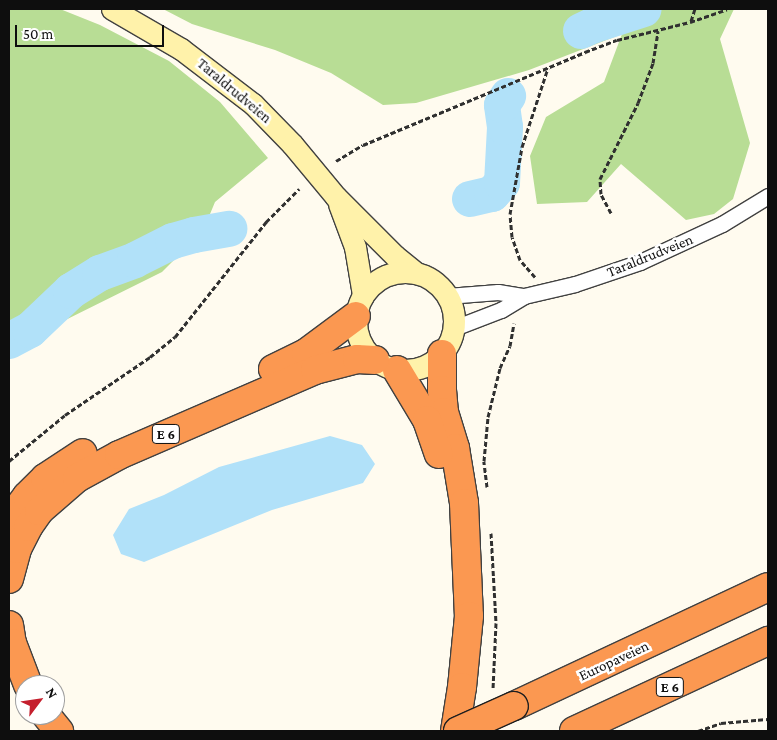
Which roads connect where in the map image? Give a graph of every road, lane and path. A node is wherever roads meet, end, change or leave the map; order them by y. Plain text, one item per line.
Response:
1 (112, 9) edge
2 (695, 9) edge
3 (727, 9) edge
4 (690, 22) junction
5 (658, 31) junction
6 (548, 68) junction
7 (336, 161) dead end
8 (299, 189) dead end
9 (768, 196) edge
10 (336, 197) junction
11 (611, 213) dead end
12 (416, 273) junction
13 (447, 296) junction
14 (524, 296) junction
15 (360, 306) junction
16 (454, 328) junction
17 (442, 354) junction
18 (386, 365) junction
19 (496, 387) dead end
20 (9, 461) edge
21 (9, 520) edge
22 (9, 579) edge
23 (768, 587) edge
24 (9, 625) edge
25 (768, 641) edge
26 (24, 675) edge
27 (768, 718) edge
28 (444, 731) edge
29 (456, 731) edge
30 (574, 731) edge
31 (698, 731) edge

1 - 10 main road, Taraldrudveien
2 - 4 path
3 - 4 path
4 - 5 path
5 - 6 path
5 - 11 path
6 - 7 path
6 - 14 path
8 - 20 path
9 - 14 street, Taraldrudveien
10 - 12 main road, Taraldrudveien
10 - 15 main road, Taraldrudveien
12 - 13 main road
12 - 15 main road
13 - 14 street, Taraldrudveien
13 - 16 main road
14 - 16 street, Taraldrudveien
14 - 19 path
15 - 18 main road
15 - 21 highway, E 6
16 - 17 main road
17 - 18 main road
17 - 29 highway
18 - 22 highway, E 6
18 - 28 highway
23 - 29 highway, Europaveien, bridge
24 - 26 highway
25 - 30 highway, E 6
27 - 31 path

